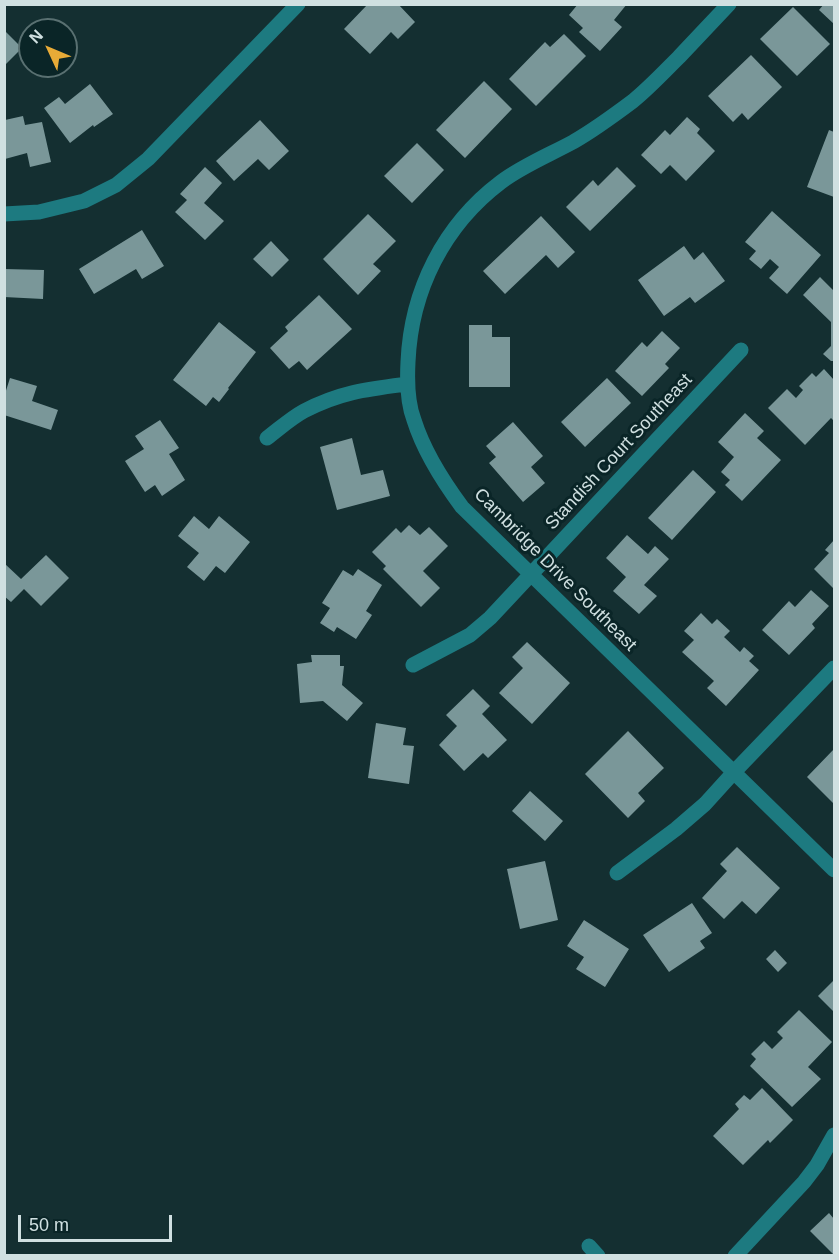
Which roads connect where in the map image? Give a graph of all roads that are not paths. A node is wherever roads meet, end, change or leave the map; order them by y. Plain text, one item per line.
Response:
1 (298, 4) edge
2 (729, 4) edge
3 (4, 214) edge
4 (741, 350) dead end
5 (407, 384) junction
6 (267, 438) dead end
7 (531, 575) junction
8 (413, 665) dead end
9 (834, 668) edge
10 (734, 772) junction
11 (834, 870) edge
12 (617, 873) dead end
13 (834, 1135) edge
14 (735, 1256) edge

1 - 3 street
2 - 5 street, Cambridge Drive Southeast
4 - 7 street, Standish Court Southeast
5 - 6 street
5 - 7 street, Cambridge Drive Southeast
7 - 8 street, Standish Court Southeast
7 - 10 street, Cambridge Drive Southeast
9 - 10 street
10 - 11 street, Cambridge Drive Southeast
10 - 12 street
13 - 14 street

